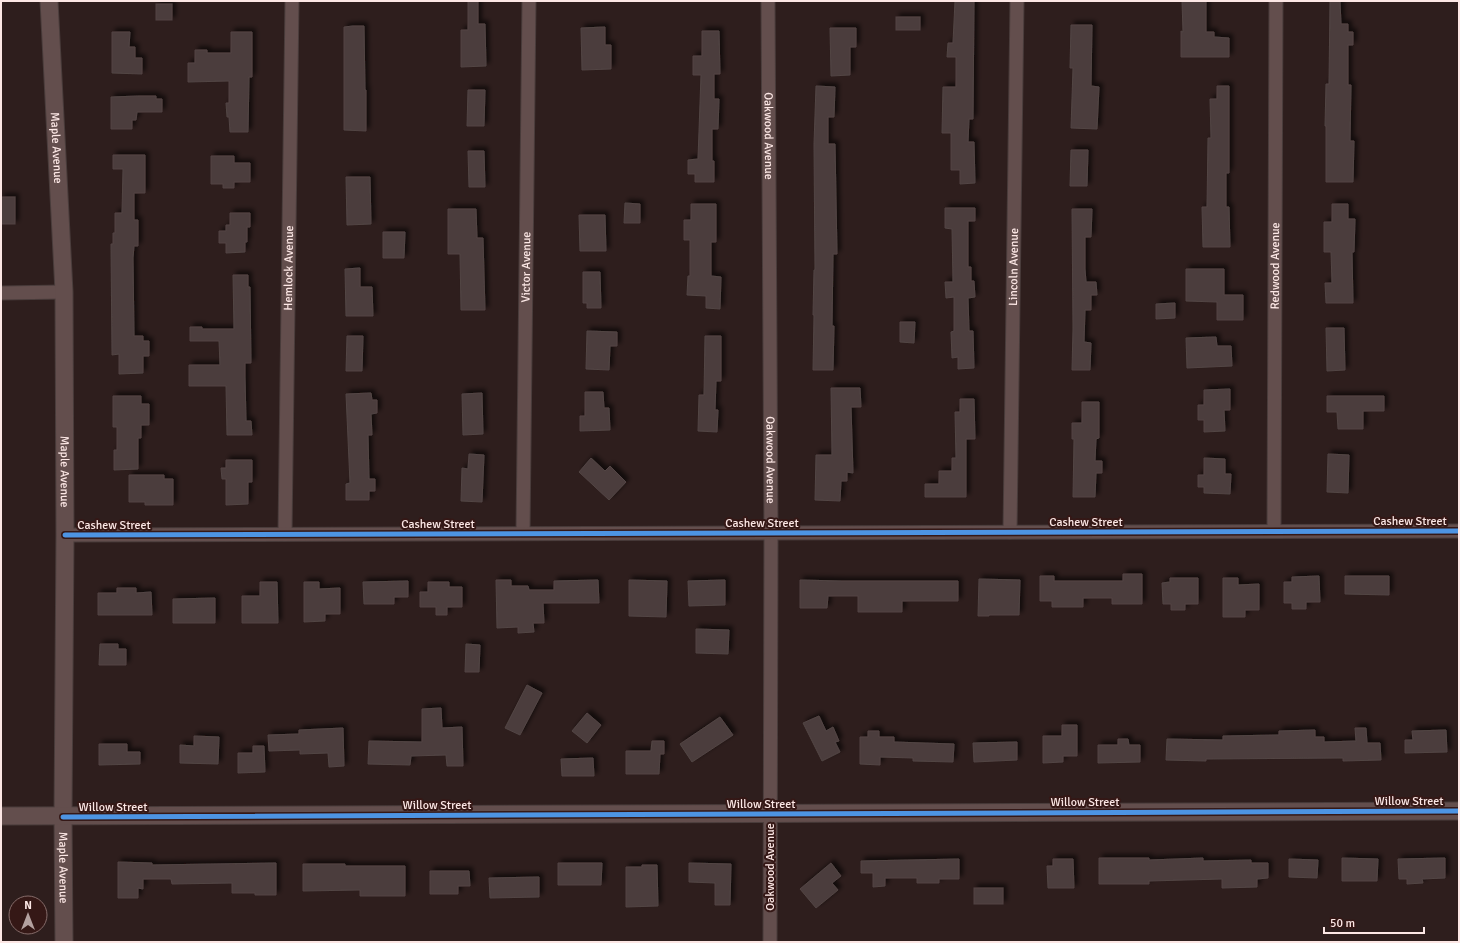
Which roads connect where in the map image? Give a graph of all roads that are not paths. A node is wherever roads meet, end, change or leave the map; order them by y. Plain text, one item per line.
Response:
1 (49, 1) edge
2 (292, 1) edge
3 (529, 1) edge
4 (768, 1) edge
5 (1017, 1) edge
6 (1276, 1) edge
7 (64, 292) junction
8 (1, 293) edge
9 (1274, 531) junction
10 (1459, 531) edge
11 (1010, 532) junction
12 (772, 533) junction
13 (284, 534) junction
14 (523, 534) junction
15 (65, 535) junction
16 (1459, 811) edge
17 (770, 814) junction
18 (1, 816) edge
19 (63, 817) junction
20 (64, 942) edge
21 (770, 942) edge

1 - 7 street, Maple Avenue
2 - 13 street, Hemlock Avenue
3 - 14 street, Victor Avenue
4 - 12 street, Oakwood Avenue
5 - 11 street, Lincoln Avenue
6 - 9 street, Redwood Avenue
7 - 8 street
7 - 15 street, Maple Avenue
9 - 10 street, Cashew Street
9 - 11 street, Cashew Street
11 - 12 street, Cashew Street
12 - 14 street, Cashew Street
12 - 17 street, Oakwood Avenue
13 - 14 street, Cashew Street
13 - 15 street, Cashew Street
15 - 19 street, Maple Avenue
16 - 17 street, Willow Street
17 - 19 street, Willow Street
17 - 21 street, Oakwood Avenue
18 - 19 street, Willow Street
19 - 20 street, Maple Avenue

